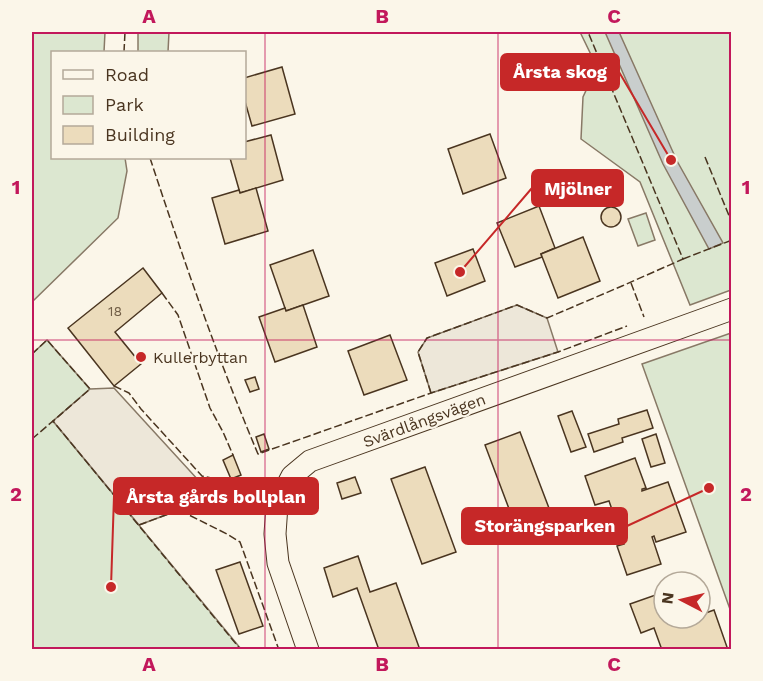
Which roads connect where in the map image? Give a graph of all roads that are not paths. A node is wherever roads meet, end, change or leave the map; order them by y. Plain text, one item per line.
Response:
1 (732, 309) edge
2 (308, 650) edge

1 - 2 street, Svärdlångsvägen

